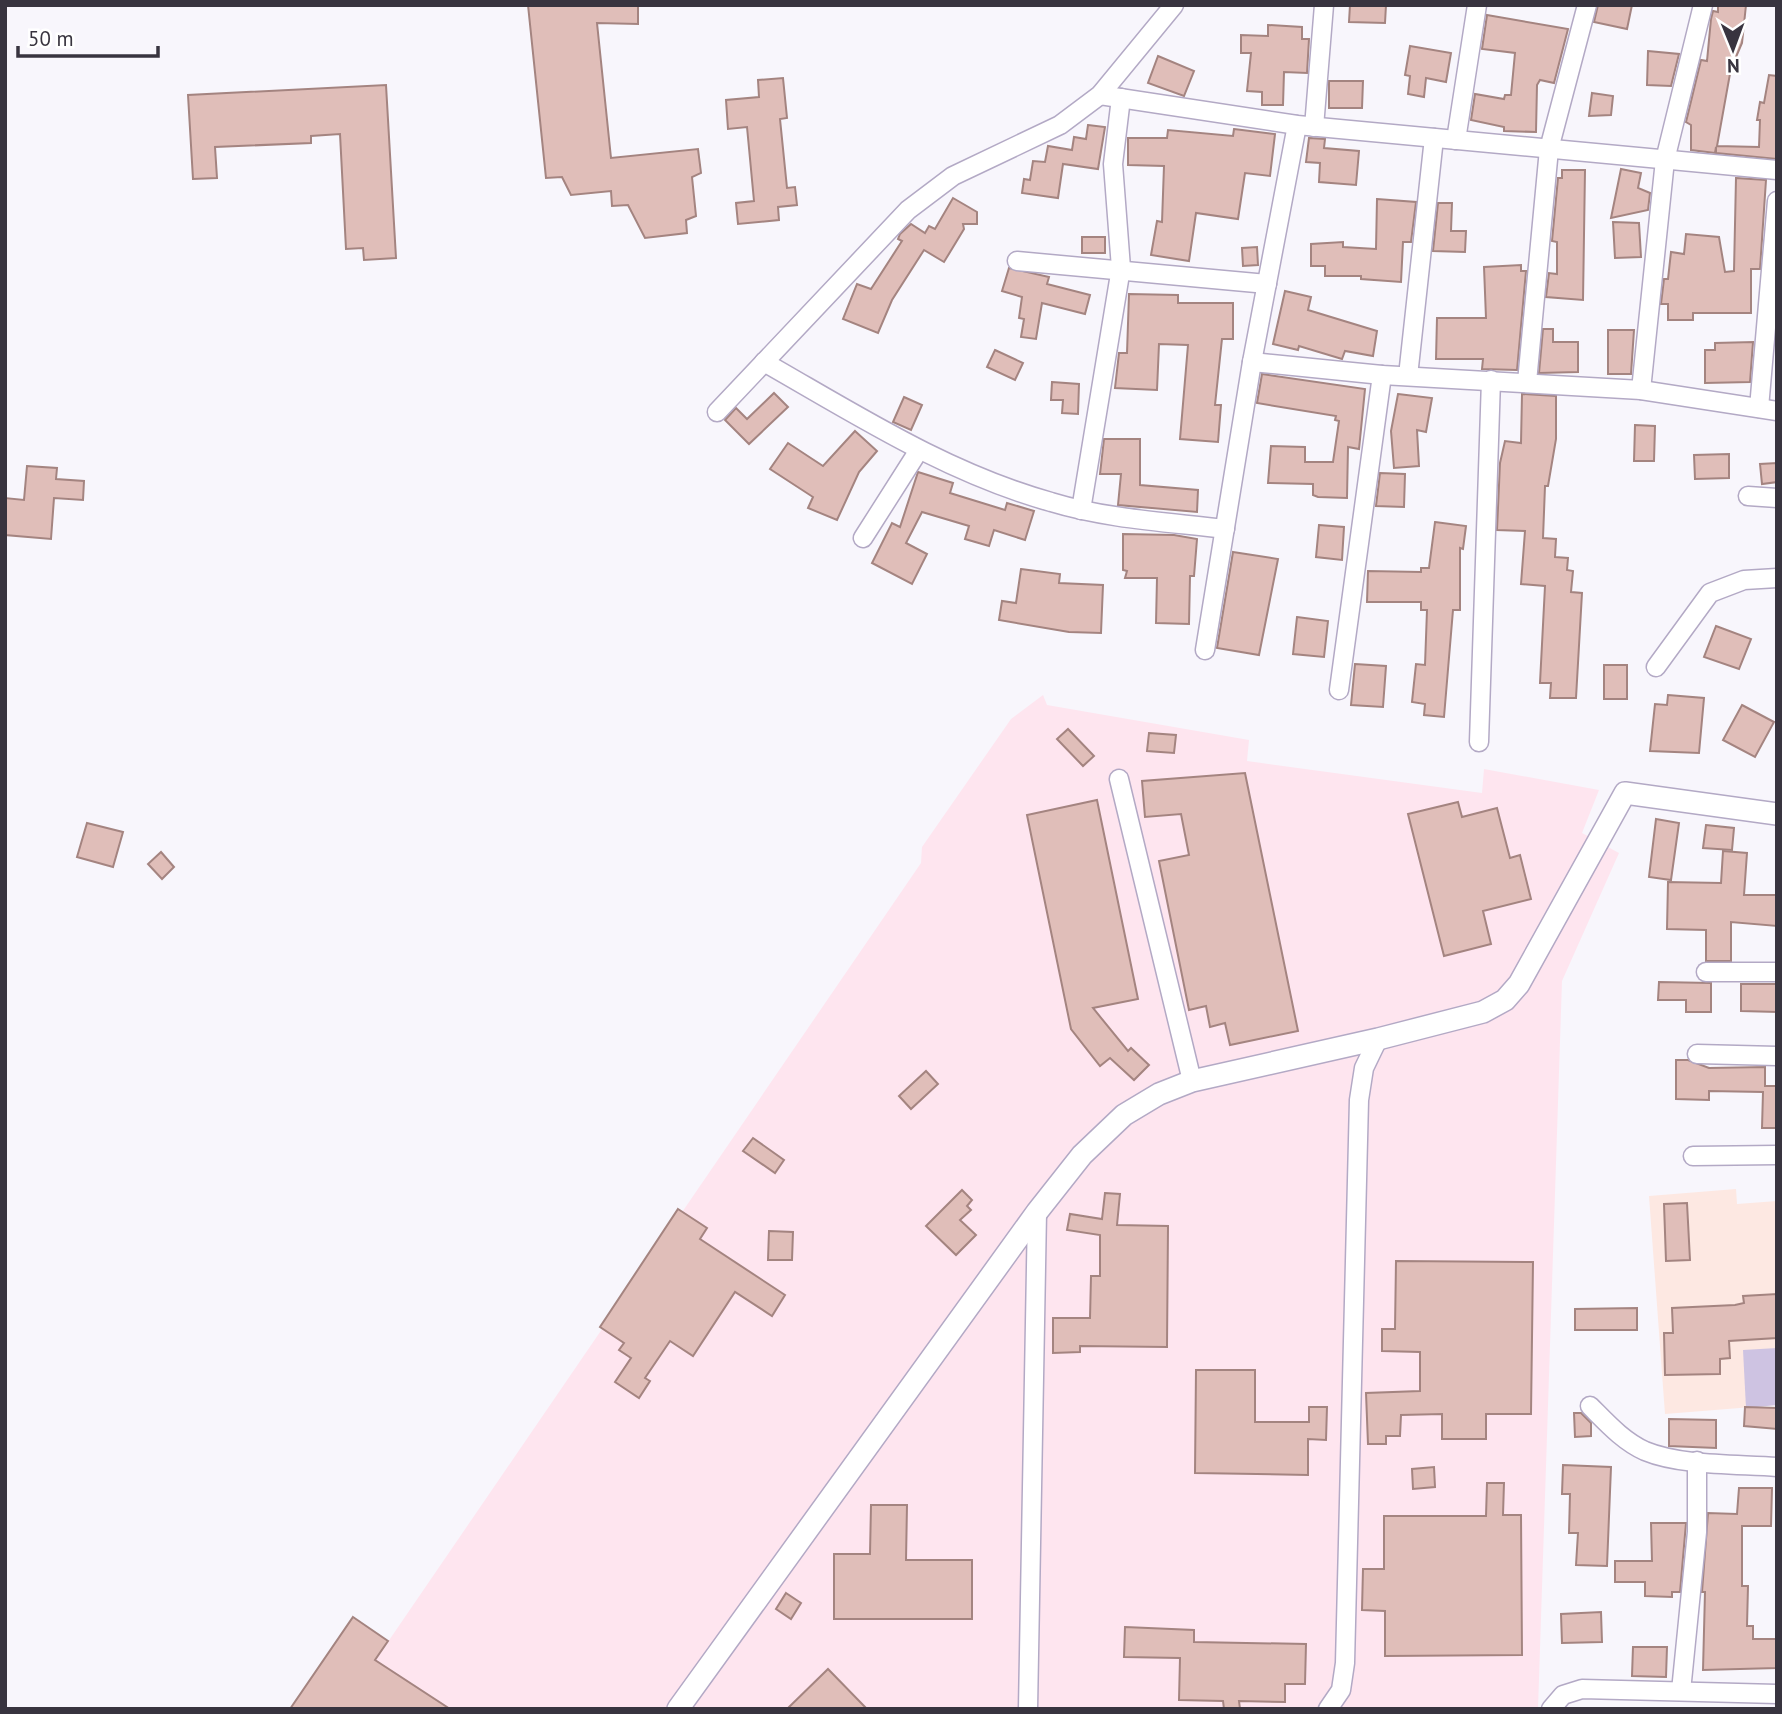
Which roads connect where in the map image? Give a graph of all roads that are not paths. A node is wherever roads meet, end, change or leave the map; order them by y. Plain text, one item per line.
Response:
1 (1174, 5) edge
2 (1324, 5) edge
3 (1477, 5) edge
4 (1587, 5) edge
5 (1703, 5) edge
6 (1100, 95) junction
7 (1121, 98) junction
8 (1305, 126) junction
9 (1434, 138) junction
10 (1455, 140) junction
11 (1549, 149) junction
12 (1665, 160) junction
13 (1777, 170) edge
14 (1777, 201) edge
15 (1017, 261) dead end
16 (1121, 268) junction
17 (1267, 284) junction
18 (764, 362) junction
19 (1252, 362) junction
20 (1382, 375) junction
21 (1408, 376) junction
22 (1490, 380) junction
23 (1527, 382) junction
24 (1641, 390) junction
25 (1768, 409) edge
26 (717, 412) dead end
27 (919, 450) junction
28 (1748, 496) dead end
29 (1777, 498) edge
30 (1081, 510) junction
31 (1225, 529) junction
32 (863, 538) dead end
33 (1777, 578) edge
34 (1205, 650) dead end
35 (1656, 667) dead end
36 (1339, 690) dead end
37 (1479, 742) dead end
38 (1119, 779) dead end
39 (1777, 814) edge
40 (1706, 972) dead end
41 (1777, 972) edge
42 (1378, 1040) junction
43 (1697, 1054) dead end
44 (1777, 1056) edge
45 (1192, 1081) junction
46 (1777, 1155) edge
47 (1693, 1156) dead end
48 (1037, 1212) junction
49 (1590, 1406) dead end
50 (1697, 1461) junction
51 (1777, 1467) edge
52 (1681, 1691) junction
53 (1777, 1694) edge
54 (678, 1709) edge
55 (1028, 1709) edge
56 (1328, 1709) edge
57 (1552, 1709) edge

1 - 6 street
2 - 8 street
3 - 10 street
4 - 11 street
5 - 12 street
6 - 7 street
6 - 18 street
7 - 8 street
7 - 16 street
8 - 9 street
8 - 17 street
9 - 10 street
9 - 21 street
10 - 11 street
11 - 12 street
11 - 23 street
12 - 13 street
12 - 24 street
14 - 25 street
15 - 16 street
16 - 17 street
16 - 30 street
17 - 19 street
18 - 26 street
18 - 27 street
19 - 20 street
19 - 31 street
20 - 21 street
20 - 36 street
21 - 22 street
22 - 23 street
22 - 37 street
23 - 24 street
24 - 25 street
27 - 30 street
27 - 32 street
28 - 29 street
30 - 31 street
31 - 34 street
33 - 35 street
38 - 45 street
39 - 42 street
40 - 41 street
42 - 45 street
42 - 56 street
43 - 44 street
45 - 48 street
46 - 47 street
48 - 54 street
48 - 55 street
49 - 50 street
50 - 51 street
50 - 52 street
52 - 53 street
52 - 57 street

